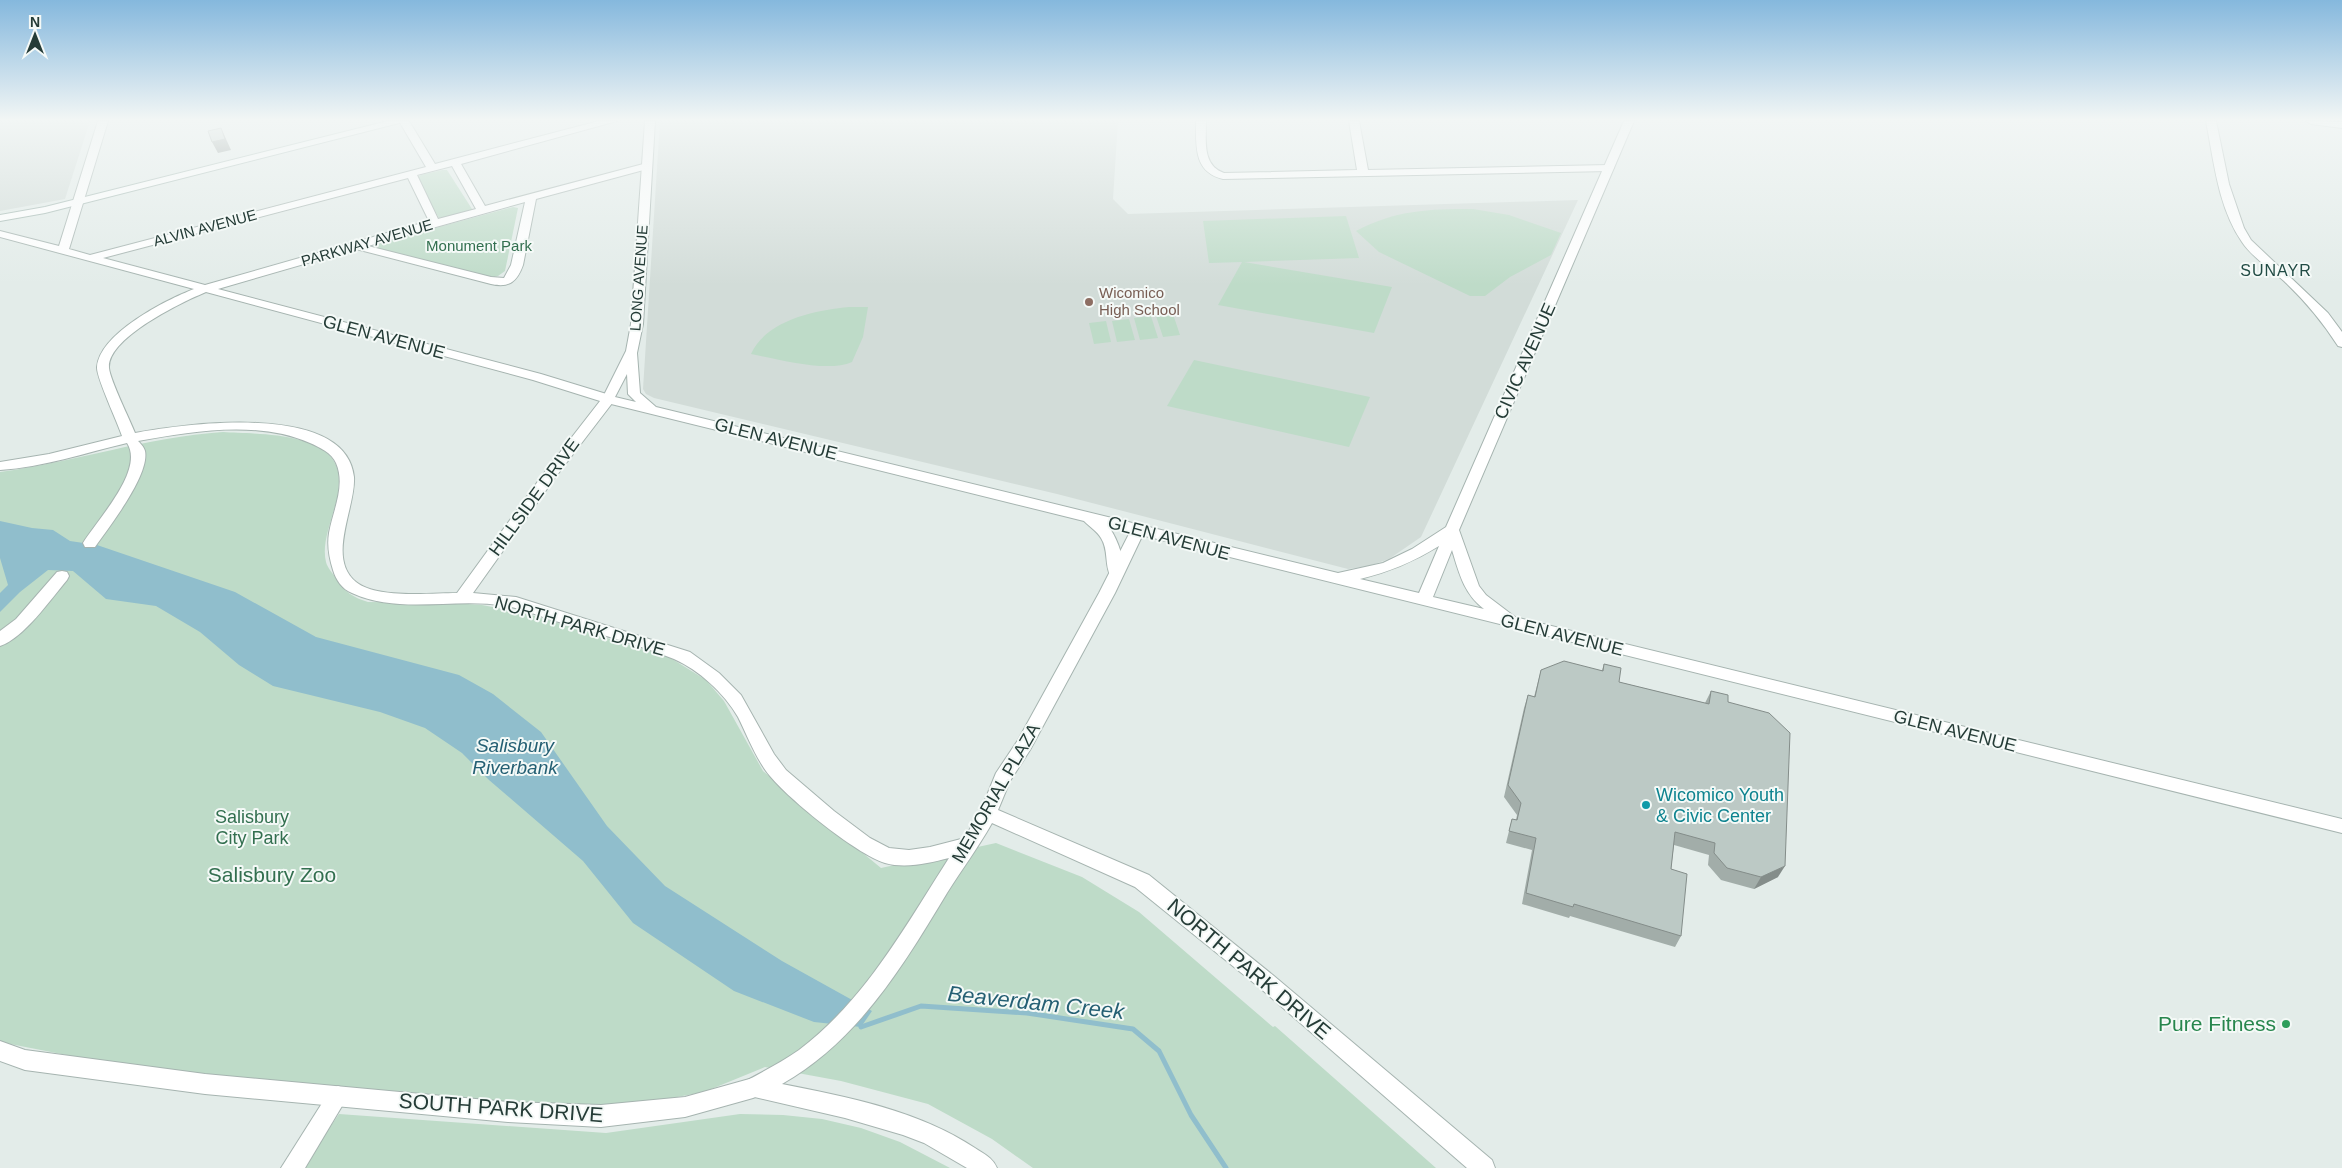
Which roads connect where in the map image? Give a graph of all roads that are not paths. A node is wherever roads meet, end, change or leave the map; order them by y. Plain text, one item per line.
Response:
1 (87, 176) edge
2 (184, 176) edge
3 (406, 176) edge
4 (413, 176) edge
5 (462, 176) edge
6 (613, 176) edge
7 (646, 176) edge
8 (1225, 176) edge
9 (1293, 176) edge
10 (1606, 176) edge
11 (2222, 176) edge
12 (531, 198) junction
13 (80, 201) junction
14 (482, 210) junction
15 (0, 218) edge
16 (434, 223) junction
17 (0, 234) edge
18 (357, 246) junction
19 (63, 252) junction
20 (88, 258) junction
21 (204, 289) junction
22 (2342, 343) edge
23 (632, 352) junction
24 (608, 399) junction
25 (653, 410) junction
26 (130, 438) junction
27 (0, 466) edge
28 (1085, 516) junction
29 (1138, 530) junction
30 (1452, 530) junction
31 (90, 543) dead end
32 (1116, 573) junction
33 (62, 576) dead end
34 (1334, 580) junction
35 (462, 597) junction
36 (1424, 601) junction
37 (1514, 624) junction
38 (0, 640) edge
39 (987, 813) junction
40 (2342, 826) edge
41 (970, 844) junction
42 (0, 1051) edge
43 (753, 1088) junction
44 (338, 1096) junction
45 (292, 1168) edge
46 (986, 1168) edge
47 (1484, 1168) edge

1 - 13 street
2 - 13 street
3 - 20 street, ALVIN AVENUE
4 - 16 street
5 - 14 street
6 - 12 street, PARKWAY AVENUE
7 - 23 street, LONG AVENUE
8 - 9 street
10 - 30 street, CIVIC AVENUE
11 - 22 street
12 - 14 street, PARKWAY AVENUE
12 - 18 street
13 - 15 street
13 - 19 street
14 - 16 street, PARKWAY AVENUE
16 - 18 street, PARKWAY AVENUE
17 - 19 street, GLEN AVENUE
18 - 21 street, PARKWAY AVENUE
19 - 20 street, GLEN AVENUE
20 - 21 street, GLEN AVENUE
21 - 24 street, GLEN AVENUE
21 - 26 street, PARKWAY AVENUE
23 - 24 street, LONG AVENUE
23 - 25 street
24 - 25 street, GLEN AVENUE
24 - 35 street, HILLSIDE DRIVE
25 - 28 street, GLEN AVENUE
26 - 27 street, NORTH PARK DRIVE
26 - 31 street
26 - 35 street, NORTH PARK DRIVE
28 - 29 street, GLEN AVENUE
28 - 32 street
29 - 32 street, MEMORIAL PLAZA
29 - 34 street, GLEN AVENUE
30 - 34 street
30 - 36 street, CIVIC AVENUE
30 - 37 street
32 - 39 street, MEMORIAL PLAZA
33 - 38 street
34 - 36 street, GLEN AVENUE
35 - 41 street, NORTH PARK DRIVE
36 - 37 street, GLEN AVENUE
37 - 40 street, GLEN AVENUE
39 - 41 street, MEMORIAL PLAZA
39 - 47 street, NORTH PARK DRIVE
41 - 43 street, MEMORIAL PLAZA
42 - 44 street, SOUTH PARK DRIVE
43 - 44 street, SOUTH PARK DRIVE
43 - 46 street, SOUTH PARK DRIVE
44 - 45 street

